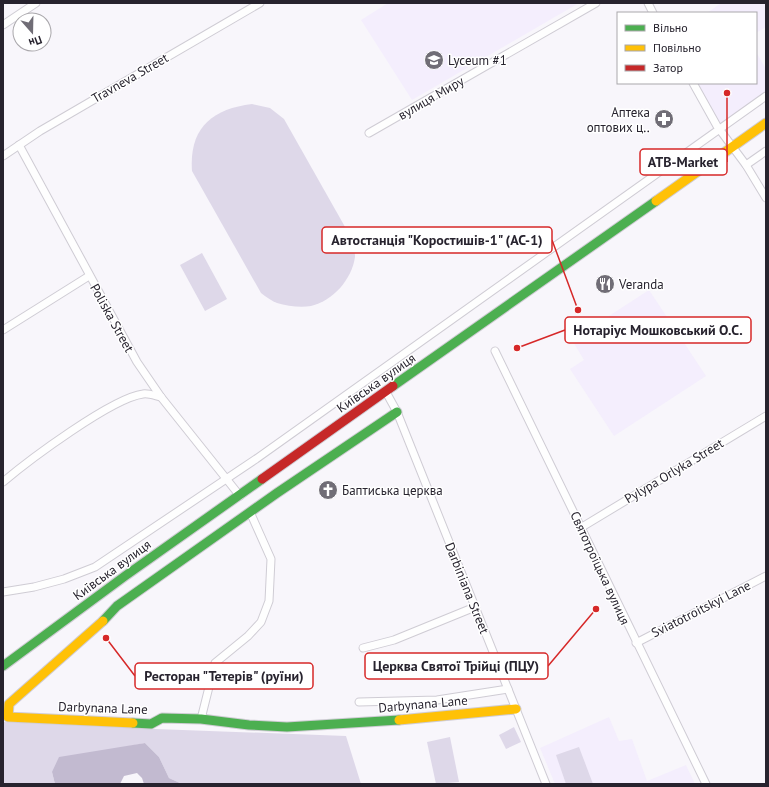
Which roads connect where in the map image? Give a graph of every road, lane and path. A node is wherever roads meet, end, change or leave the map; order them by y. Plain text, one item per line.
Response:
1 (36, 3) edge
2 (260, 3) edge
3 (596, 3) edge
4 (648, 3) edge
5 (653, 12) edge
6 (3, 25) edge
7 (694, 84) edge
8 (766, 96) edge
9 (766, 123) edge
10 (719, 129) junction
11 (369, 133) dead end
12 (18, 145) junction
13 (732, 147) junction
14 (766, 151) edge
15 (3, 156) edge
16 (746, 165) junction
17 (766, 198) edge
18 (89, 276) junction
19 (3, 330) edge
20 (495, 351) dead end
21 (386, 392) junction
22 (161, 397) junction
23 (397, 412) junction
24 (766, 416) edge
25 (225, 478) junction
26 (3, 482) edge
27 (240, 496) junction
28 (250, 512) junction
29 (582, 527) junction
30 (766, 576) edge
31 (3, 592) edge
32 (475, 607) junction
33 (636, 643) junction
34 (363, 648) dead end
35 (3, 666) edge
36 (508, 690) junction
37 (359, 702) dead end
38 (516, 709) junction
39 (201, 719) junction
40 (546, 784) edge
41 (706, 784) edge

1 - 6 street
2 - 12 street, Travneva Street
3 - 11 street, вулиця Миру
4 - 5 street
7 - 10 street
8 - 10 street, Київська вулиця
9 - 13 street, Київська вулиця
10 - 13 street
10 - 25 street, Київська вулиця
12 - 15 street, Travneva Street
12 - 18 street, Poliska Street
13 - 16 street
13 - 21 street, Київська вулиця
14 - 16 street
16 - 17 street
18 - 19 street
18 - 22 street, Poliska Street
20 - 29 street, Святотроїцька вулиця
21 - 23 street, Darbiniana Street
21 - 27 street, Київська вулиця
22 - 25 street, Poliska Street
22 - 26 street
23 - 28 street
23 - 32 street, Darbiniana Street
24 - 29 street, Pylypa Orlyka Street
25 - 27 street, Poliska Street
25 - 31 street, Київська вулиця
27 - 35 street, Київська вулиця
28 - 39 street
28 - 39 street, Darbynana Lane
29 - 33 street, Святотроїцька вулиця
30 - 33 street, Sviatotroitskyi Lane
32 - 34 street
32 - 36 street, Darbiniana Street
33 - 41 street, Святотроїцька вулиця
36 - 37 street
36 - 38 street, Darbiniana Street
38 - 39 street, Darbynana Lane
38 - 40 street, Darbiniana Street

